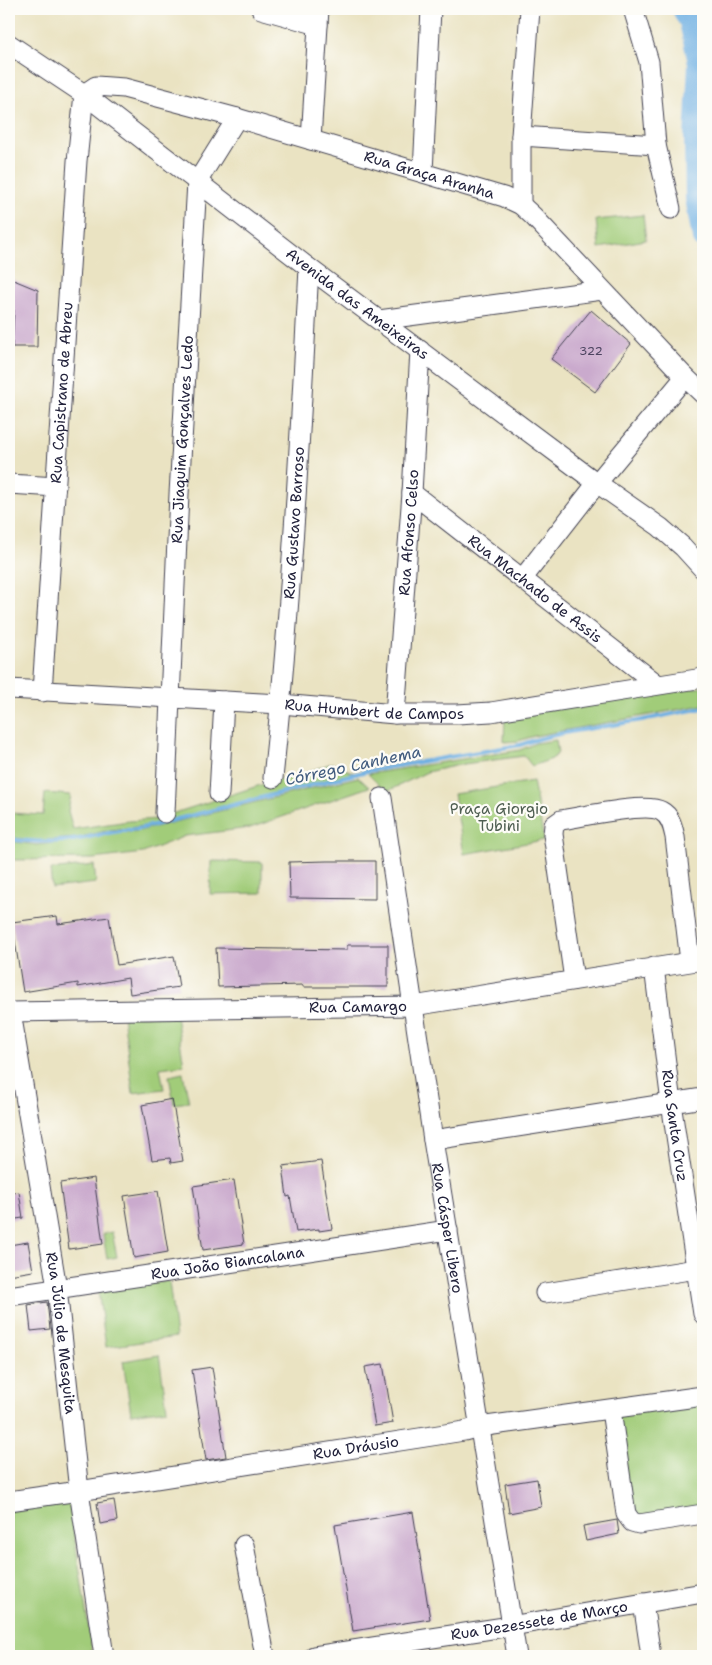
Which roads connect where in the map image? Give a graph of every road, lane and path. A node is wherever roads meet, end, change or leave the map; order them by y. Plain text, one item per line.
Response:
1 (261, 9) edge
2 (431, 9) edge
3 (530, 9) edge
4 (633, 9) edge
5 (319, 17) edge
6 (9, 44) edge
7 (84, 94) junction
8 (238, 118) junction
9 (521, 136) junction
10 (311, 140) junction
11 (656, 145) junction
12 (423, 172) junction
13 (197, 182) junction
14 (520, 205) junction
15 (672, 209) dead end
16 (309, 268) junction
17 (602, 290) junction
18 (379, 320) junction
19 (420, 350) junction
20 (685, 378) junction
21 (703, 394) edge
22 (598, 483) junction
23 (9, 484) edge
24 (56, 488) junction
25 (412, 493) junction
26 (703, 569) edge
27 (523, 578) junction
28 (703, 678) edge
29 (658, 684) junction
30 (9, 689) edge
31 (42, 692) junction
32 (170, 698) junction
33 (224, 701) junction
34 (281, 704) junction
35 (396, 714) junction
36 (273, 778) dead end
37 (219, 794) dead end
38 (382, 798) dead end
39 (165, 813) dead end
40 (697, 960) edge
41 (654, 967) junction
42 (574, 980) junction
43 (413, 1006) junction
44 (10, 1012) edge
45 (703, 1098) edge
46 (671, 1103) junction
47 (433, 1140) junction
48 (448, 1230) junction
49 (696, 1269) junction
50 (57, 1288) junction
51 (544, 1293) dead end
52 (9, 1296) edge
53 (703, 1314) edge
54 (703, 1396) edge
55 (611, 1410) junction
56 (480, 1427) junction
57 (79, 1492) junction
58 (9, 1501) edge
59 (703, 1514) edge
60 (244, 1545) dead end
61 (703, 1593) edge
62 (643, 1603) junction
63 (511, 1626) junction
64 (104, 1656) edge
65 (265, 1656) edge
66 (314, 1656) edge
67 (517, 1656) edge
68 (650, 1656) edge

1 - 5 street
2 - 12 street
3 - 9 street
4 - 11 street
5 - 10 street
6 - 7 street, Avenida das Ameixeiras
7 - 8 street, Rua Graça Aranha
7 - 13 street, Avenida das Ameixeiras
7 - 24 street, Rua Capistrano de Abreu
8 - 10 street, Rua Graça Aranha
8 - 13 street
9 - 11 street
9 - 14 street
10 - 12 street, Rua Graça Aranha
11 - 15 street
12 - 14 street, Rua Graça Aranha
13 - 16 street, Avenida das Ameixeiras
13 - 32 street, Rua Jiaquim Gonçalves Ledo
14 - 17 street, Rua Graça Aranha
16 - 18 street, Avenida das Ameixeiras
16 - 34 street, Rua Gustavo Barroso
17 - 18 street
17 - 20 street, Rua Graça Aranha
18 - 19 street, Avenida das Ameixeiras
19 - 22 street, Avenida das Ameixeiras
19 - 25 street, Rua Afonso Celso
20 - 21 street, Rua Graça Aranha
20 - 22 street
22 - 26 street, Avenida das Ameixeiras
22 - 27 street
23 - 24 street
24 - 31 street, Rua Capistrano de Abreu
25 - 27 street, Rua Machado de Assis
25 - 35 street, Rua Afonso Celso
27 - 29 street, Rua Machado de Assis
28 - 29 street, Rua Humbert de Campos
29 - 35 street, Rua Humbert de Campos
30 - 31 street, Rua Humbert de Campos
31 - 32 street, Rua Humbert de Campos
32 - 33 street, Rua Humbert de Campos
32 - 39 street, Rua Jiaquim Gonçalves Ledo
33 - 34 street, Rua Humbert de Campos
33 - 37 street
34 - 35 street, Rua Humbert de Campos
34 - 36 street, Rua Gustavo Barroso
38 - 43 street, Rua Cásper Libero
40 - 41 street, Rua Camargo
40 - 42 street
41 - 42 street, Rua Camargo
41 - 46 street, Rua Santa Cruz
42 - 43 street, Rua Camargo
43 - 44 street, Rua Camargo
43 - 47 street, Rua Cásper Libero
44 - 50 street, Rua Júlio de Mesquita
45 - 46 street
46 - 47 street
46 - 49 street, Rua Santa Cruz
47 - 48 street, Rua Cásper Libero
48 - 50 street, Rua João Biancalana
48 - 56 street, Rua Cásper Libero
49 - 51 street
49 - 53 street, Rua Santa Cruz
50 - 52 street, Rua João Biancalana
50 - 57 street, Rua Júlio de Mesquita
54 - 55 street, Rua Dráusio
55 - 56 street, Rua Dráusio
55 - 59 street
56 - 57 street, Rua Dráusio
56 - 63 street, Rua Cásper Libero
57 - 58 street, Rua Dráusio
57 - 64 street, Rua Júlio de Mesquita
60 - 65 street
61 - 62 street, Rua Dezessete de Março
62 - 63 street, Rua Dezessete de Março
62 - 68 street
63 - 66 street, Rua Dezessete de Março
63 - 67 street, Rua Cásper Libero

